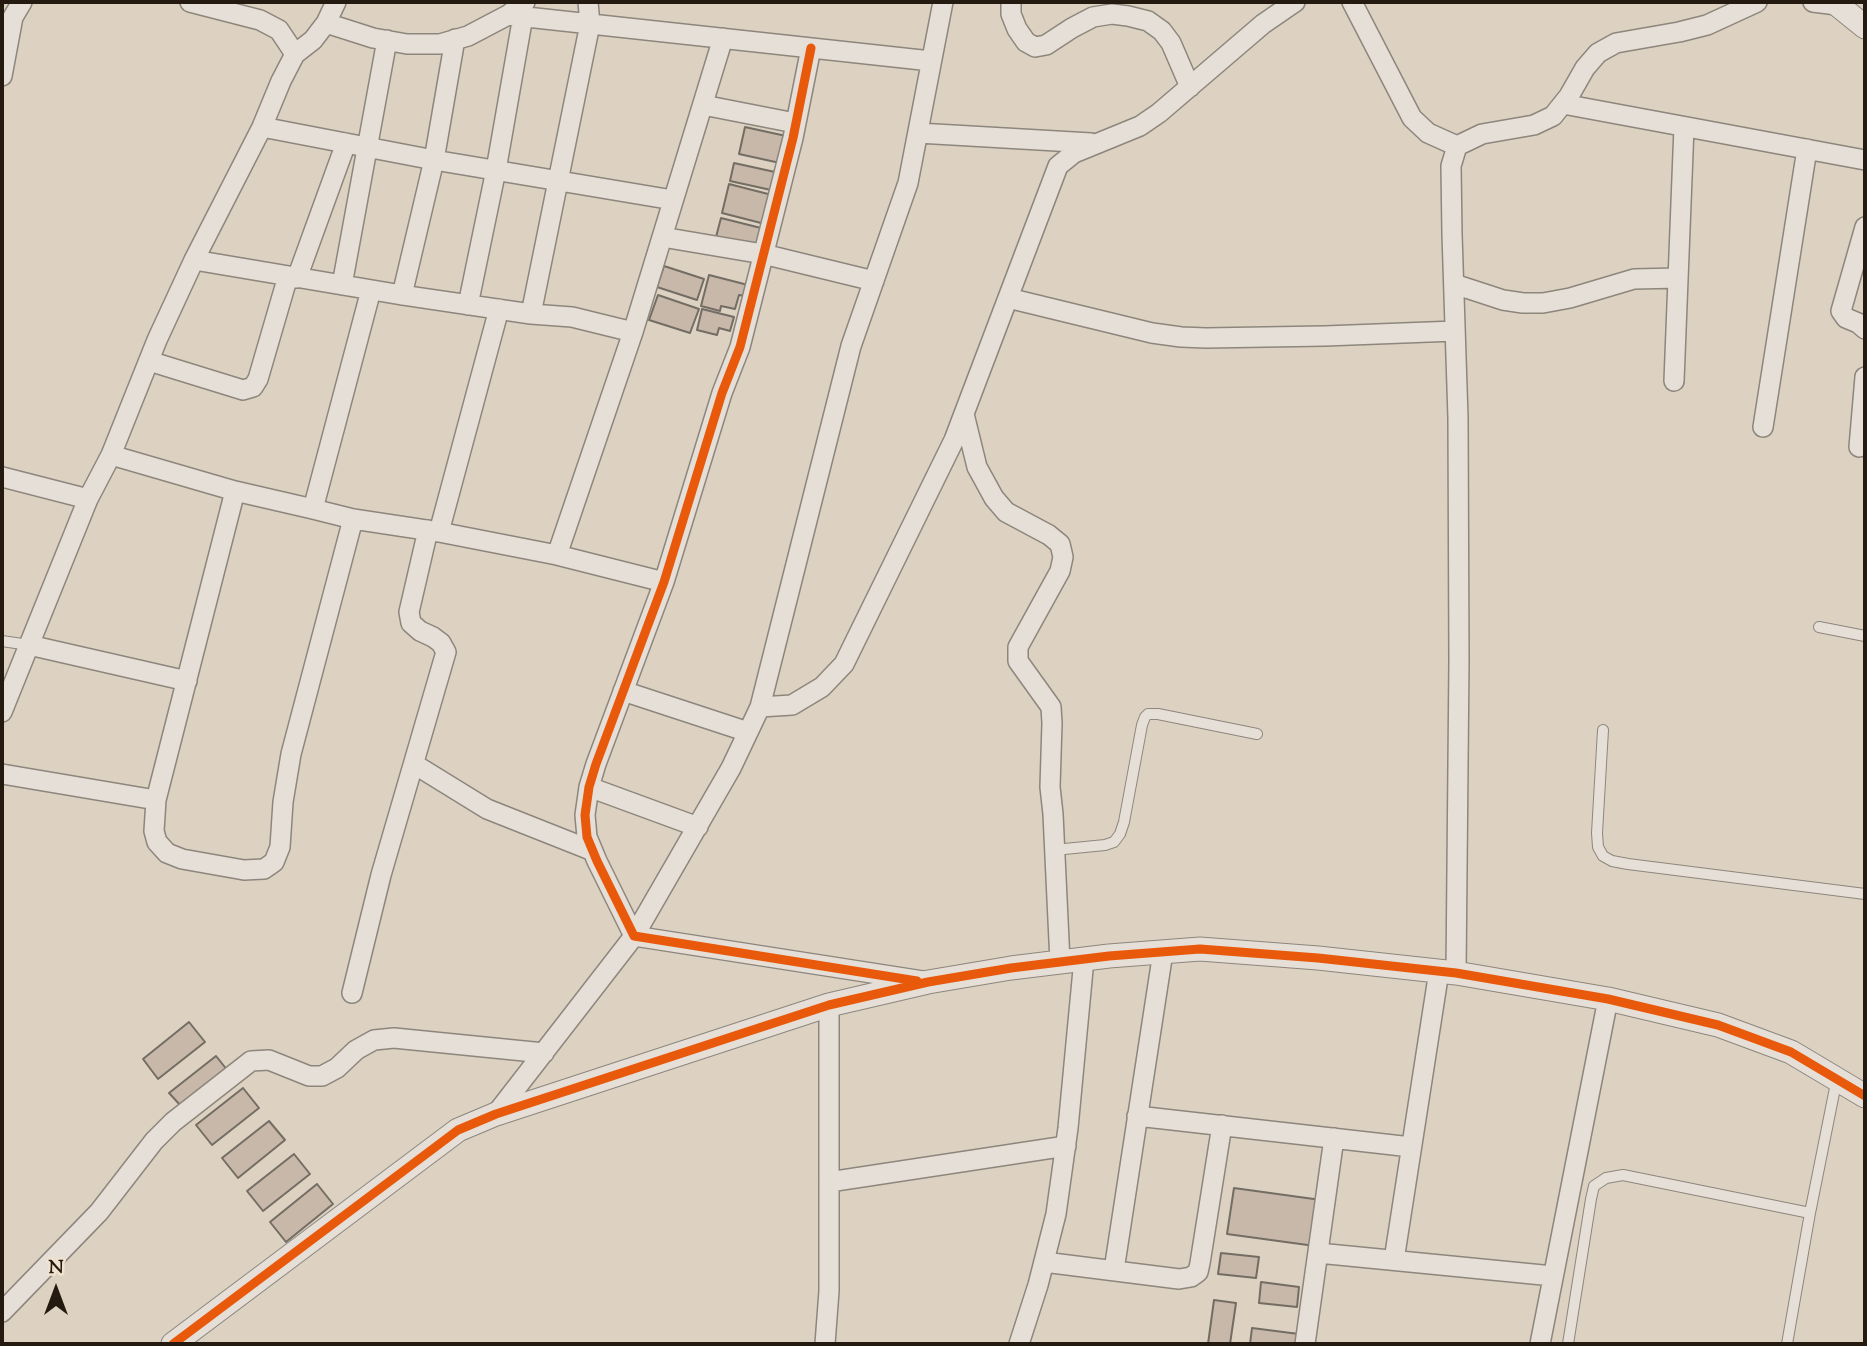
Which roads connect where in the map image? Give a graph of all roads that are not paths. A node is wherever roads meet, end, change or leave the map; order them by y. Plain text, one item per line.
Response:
1 (22, 2) edge
2 (190, 2) edge
3 (336, 2) edge
4 (588, 2) edge
5 (943, 2) edge
6 (1011, 2) edge
7 (1295, 2) edge
8 (1352, 2) edge
9 (1757, 2) edge
10 (1813, 2) edge
11 (1836, 4) edge
12 (519, 11) edge
13 (326, 23) junction
14 (590, 24) junction
15 (1865, 27) edge
16 (723, 38) junction
17 (387, 40) junction
18 (456, 40) junction
19 (811, 48) junction
20 (295, 54) junction
21 (931, 61) junction
22 (2, 76) edge
23 (1190, 87) junction
24 (1563, 104) junction
25 (703, 105) junction
26 (795, 123) junction
27 (262, 127) junction
28 (1684, 127) junction
29 (918, 133) junction
30 (346, 143) junction
31 (1095, 144) junction
32 (1457, 146) junction
33 (368, 147) junction
34 (1807, 149) junction
35 (434, 160) junction
36 (1865, 160) edge
37 (495, 170) junction
38 (559, 181) junction
39 (673, 200) junction
40 (1865, 227) edge
41 (662, 237) junction
42 (763, 254) junction
43 (194, 260) junction
44 (293, 277) junction
45 (1678, 278) junction
46 (874, 281) junction
47 (1454, 284) junction
48 (342, 285) junction
49 (370, 290) junction
50 (402, 295) junction
51 (1008, 298) junction
52 (468, 305) junction
53 (499, 309) junction
54 (531, 314) junction
55 (1865, 329) edge
56 (1455, 331) junction
57 (633, 332) junction
58 (149, 361) junction
59 (1865, 377) edge
60 (1674, 381) dead end
61 (964, 414) junction
62 (1763, 427) dead end
63 (1859, 447) dead end
64 (111, 455) junction
65 (2, 477) edge
66 (235, 491) junction
67 (88, 499) junction
68 (313, 509) junction
69 (353, 519) junction
70 (433, 531) junction
71 (557, 555) junction
72 (664, 582) junction
73 (1819, 627) dead end
74 (1865, 636) edge
75 (2, 641) edge
76 (29, 645) junction
77 (187, 681) junction
78 (623, 691) junction
79 (760, 707) junction
80 (2, 712) edge
81 (1603, 730) dead end
82 (748, 732) junction
83 (1257, 734) dead end
84 (414, 764) junction
85 (2, 774) edge
86 (589, 787) junction
87 (156, 800) junction
88 (698, 827) junction
89 (1054, 850) junction
90 (593, 852) junction
91 (1865, 894) edge
92 (634, 936) junction
93 (1163, 953) junction
94 (1084, 960) junction
95 (1060, 962) junction
96 (1447, 972) junction
97 (928, 982) junction
98 (352, 993) dead end
99 (1608, 999) junction
100 (829, 1004) junction
101 (544, 1053) junction
102 (1837, 1078) junction
103 (1865, 1096) edge
104 (496, 1114) junction
105 (1137, 1116) junction
106 (1222, 1125) junction
107 (1334, 1138) junction
108 (1066, 1146) junction
109 (1411, 1147) junction
110 (829, 1182) junction
111 (1810, 1213) junction
112 (1318, 1253) junction
113 (1394, 1261) junction
114 (1044, 1262) junction
115 (1114, 1270) junction
116 (1553, 1276) junction
117 (2, 1312) edge
118 (173, 1344) edge
119 (825, 1344) edge
120 (1020, 1344) edge
121 (1306, 1344) edge
122 (1539, 1344) edge
123 (1568, 1344) edge
124 (1787, 1344) edge

1 - 22 street
2 - 20 street
3 - 13 street
4 - 14 street
5 - 21 street
6 - 23 street
7 - 23 street
8 - 32 street
9 - 24 street
10 - 11 street
11 - 15 street
12 - 14 street
12 - 18 street
12 - 37 street
13 - 17 street
13 - 20 street
14 - 16 street
14 - 38 street
16 - 19 street
16 - 25 street
17 - 18 street
17 - 33 street
18 - 35 street
19 - 21 street
19 - 26 street
20 - 27 street
21 - 29 street
23 - 31 street
24 - 28 street
24 - 32 street
25 - 26 street
25 - 39 street
26 - 42 street
27 - 30 street
27 - 43 street
28 - 34 street
28 - 45 street
29 - 31 street
29 - 46 street
30 - 33 street
30 - 44 street
31 - 51 street
32 - 47 street
33 - 35 street
33 - 48 street
34 - 36 street
34 - 62 street
35 - 37 street
35 - 50 street
37 - 38 street
37 - 52 street
38 - 39 street
38 - 54 street
39 - 41 street
40 - 55 street
41 - 42 street
41 - 57 street
42 - 46 street
42 - 72 street
43 - 44 street
43 - 58 street
44 - 48 street
44 - 58 street
45 - 47 street
45 - 60 street
46 - 79 street
47 - 56 street
48 - 49 street
49 - 50 street
49 - 68 street
50 - 52 street
51 - 56 street
51 - 61 street
52 - 53 street
53 - 54 street
53 - 70 street
54 - 57 street
56 - 96 street
57 - 71 street
58 - 64 street
59 - 63 street
61 - 79 street
61 - 89 street
64 - 66 street
64 - 67 street
65 - 67 street
66 - 68 street
66 - 77 street
67 - 76 street
68 - 69 street
69 - 70 street
69 - 87 street
70 - 71 street
70 - 84 street
71 - 72 street
72 - 78 street
73 - 74 lane
75 - 76 lane
76 - 77 street
76 - 80 street
77 - 87 street
78 - 82 street
78 - 86 street
79 - 82 street
81 - 91 lane
82 - 88 street
83 - 89 lane
84 - 90 street
84 - 98 street
85 - 87 street
86 - 88 street
86 - 90 street
88 - 92 street
89 - 95 street
90 - 92 street
92 - 97 street
92 - 101 street
93 - 94 street
93 - 96 street
93 - 105 street
94 - 95 street
94 - 108 street
95 - 97 street
96 - 99 street
96 - 109 street
97 - 100 street
99 - 102 street
99 - 116 street
100 - 104 street
100 - 110 street
101 - 104 street
101 - 117 street
102 - 103 street
102 - 111 lane
104 - 118 street
105 - 106 street
105 - 115 street
106 - 107 street
106 - 115 street
107 - 109 street
107 - 112 street
108 - 110 street
108 - 114 street
109 - 113 street
110 - 119 street
111 - 123 lane
111 - 124 lane
112 - 113 street
112 - 121 street
113 - 116 street
114 - 115 street
114 - 120 street
116 - 122 street

